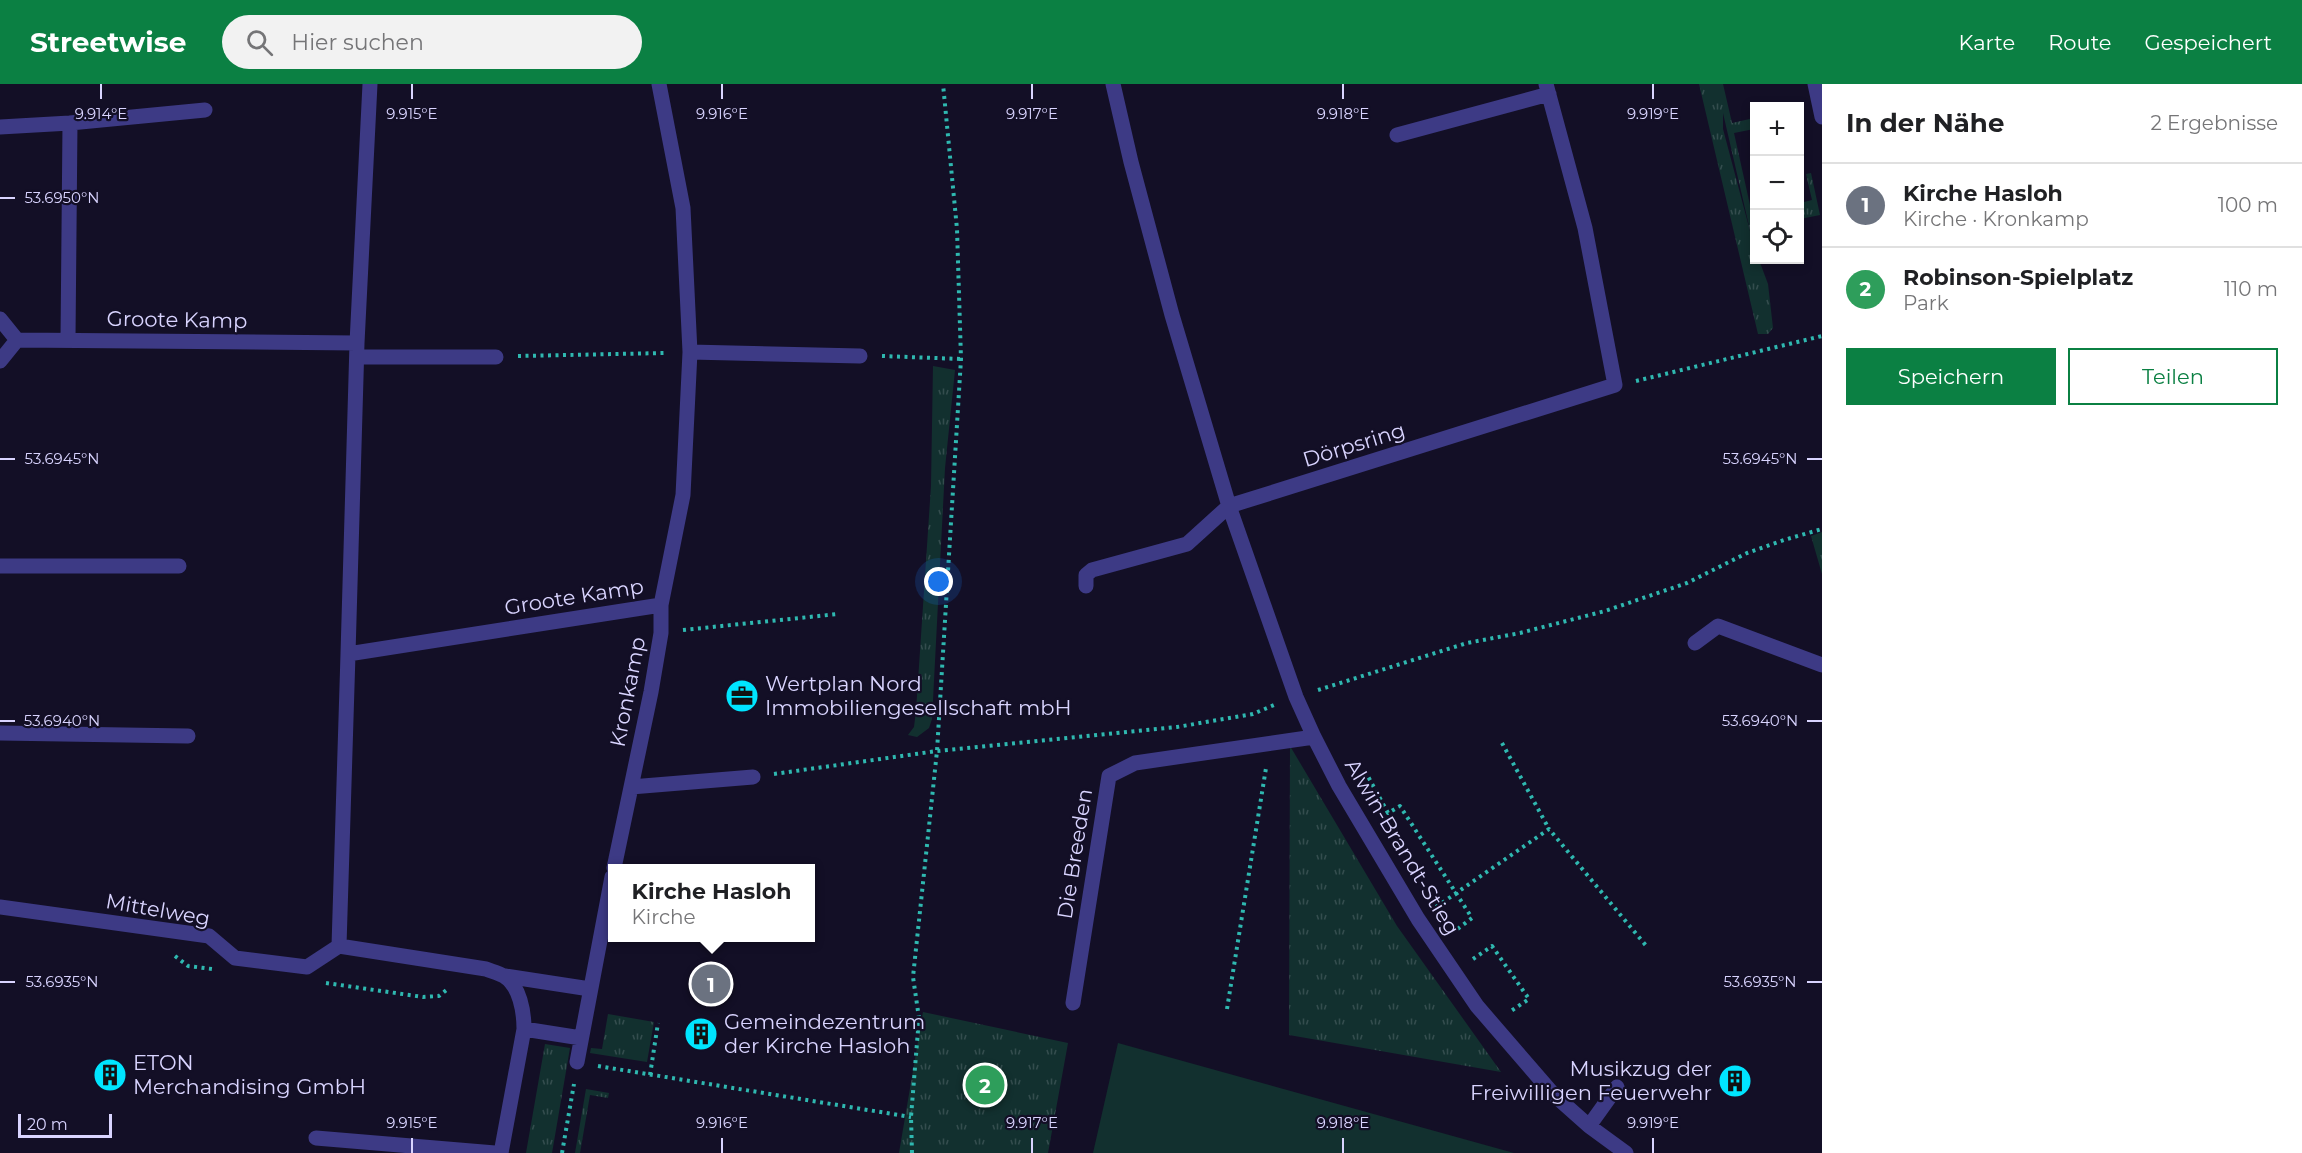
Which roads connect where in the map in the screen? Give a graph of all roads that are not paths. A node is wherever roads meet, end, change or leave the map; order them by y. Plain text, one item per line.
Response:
1 (370, 84) edge
2 (659, 84) edge
3 (1113, 84) edge
4 (1815, 84) edge
5 (1547, 89) edge
6 (205, 110) dead end
7 (1822, 117) edge
8 (70, 123) junction
9 (0, 127) edge
10 (1397, 135) dead end
11 (0, 319) edge
12 (68, 339) junction
13 (17, 340) junction
14 (357, 350) junction
15 (690, 352) junction
16 (860, 356) road end
17 (496, 357) road end
18 (0, 361) edge
19 (1229, 506) junction
20 (0, 566) edge
21 (179, 566) dead end
22 (1086, 586) dead end
23 (661, 604) junction
24 (1695, 643) dead end
25 (348, 654) junction
26 (1822, 665) edge
27 (0, 733) edge
28 (188, 736) dead end
29 (1314, 737) junction
30 (753, 777) road end
31 (631, 787) junction
32 (615, 864) edge
33 (608, 897) edge
34 (0, 907) edge
35 (339, 946) junction
36 (506, 976) junction
37 (590, 989) junction
38 (1073, 1003) dead end
39 (524, 1029) junction
40 (581, 1038) junction
41 (577, 1062) road end
42 (1617, 1087) dead end
43 (1589, 1126) junction
44 (316, 1138) dead end
45 (495, 1153) edge
46 (501, 1153) edge
47 (1626, 1153) edge

1 - 14 street
2 - 15 street, Groote Kamp
3 - 19 street
4 - 7 street
5 - 10 street
5 - 19 street, Dörpsring
6 - 8 street
8 - 9 street
8 - 12 street
11 - 13 street
12 - 13 street, Groote Kamp
12 - 14 street, Groote Kamp
13 - 18 street
14 - 17 street, Groote Kamp
14 - 25 street
15 - 16 street
15 - 23 street, Groote Kamp
19 - 22 street
19 - 29 street, Alwin-Brandt-Stieg
20 - 21 street
23 - 25 street, Groote Kamp
23 - 31 street, Kronkamp
24 - 26 street
25 - 35 street
27 - 28 street
29 - 38 street, Die Breeden
29 - 43 street, Alwin-Brandt-Stieg
30 - 31 street
31 - 32 street, Kronkamp
33 - 37 street
34 - 35 street, Mittelweg
35 - 36 street
36 - 37 street
36 - 39 street
37 - 40 street
39 - 40 street
39 - 46 street
40 - 41 street
42 - 43 street
43 - 47 street, Alwin-Brandt-Stieg
44 - 45 street

